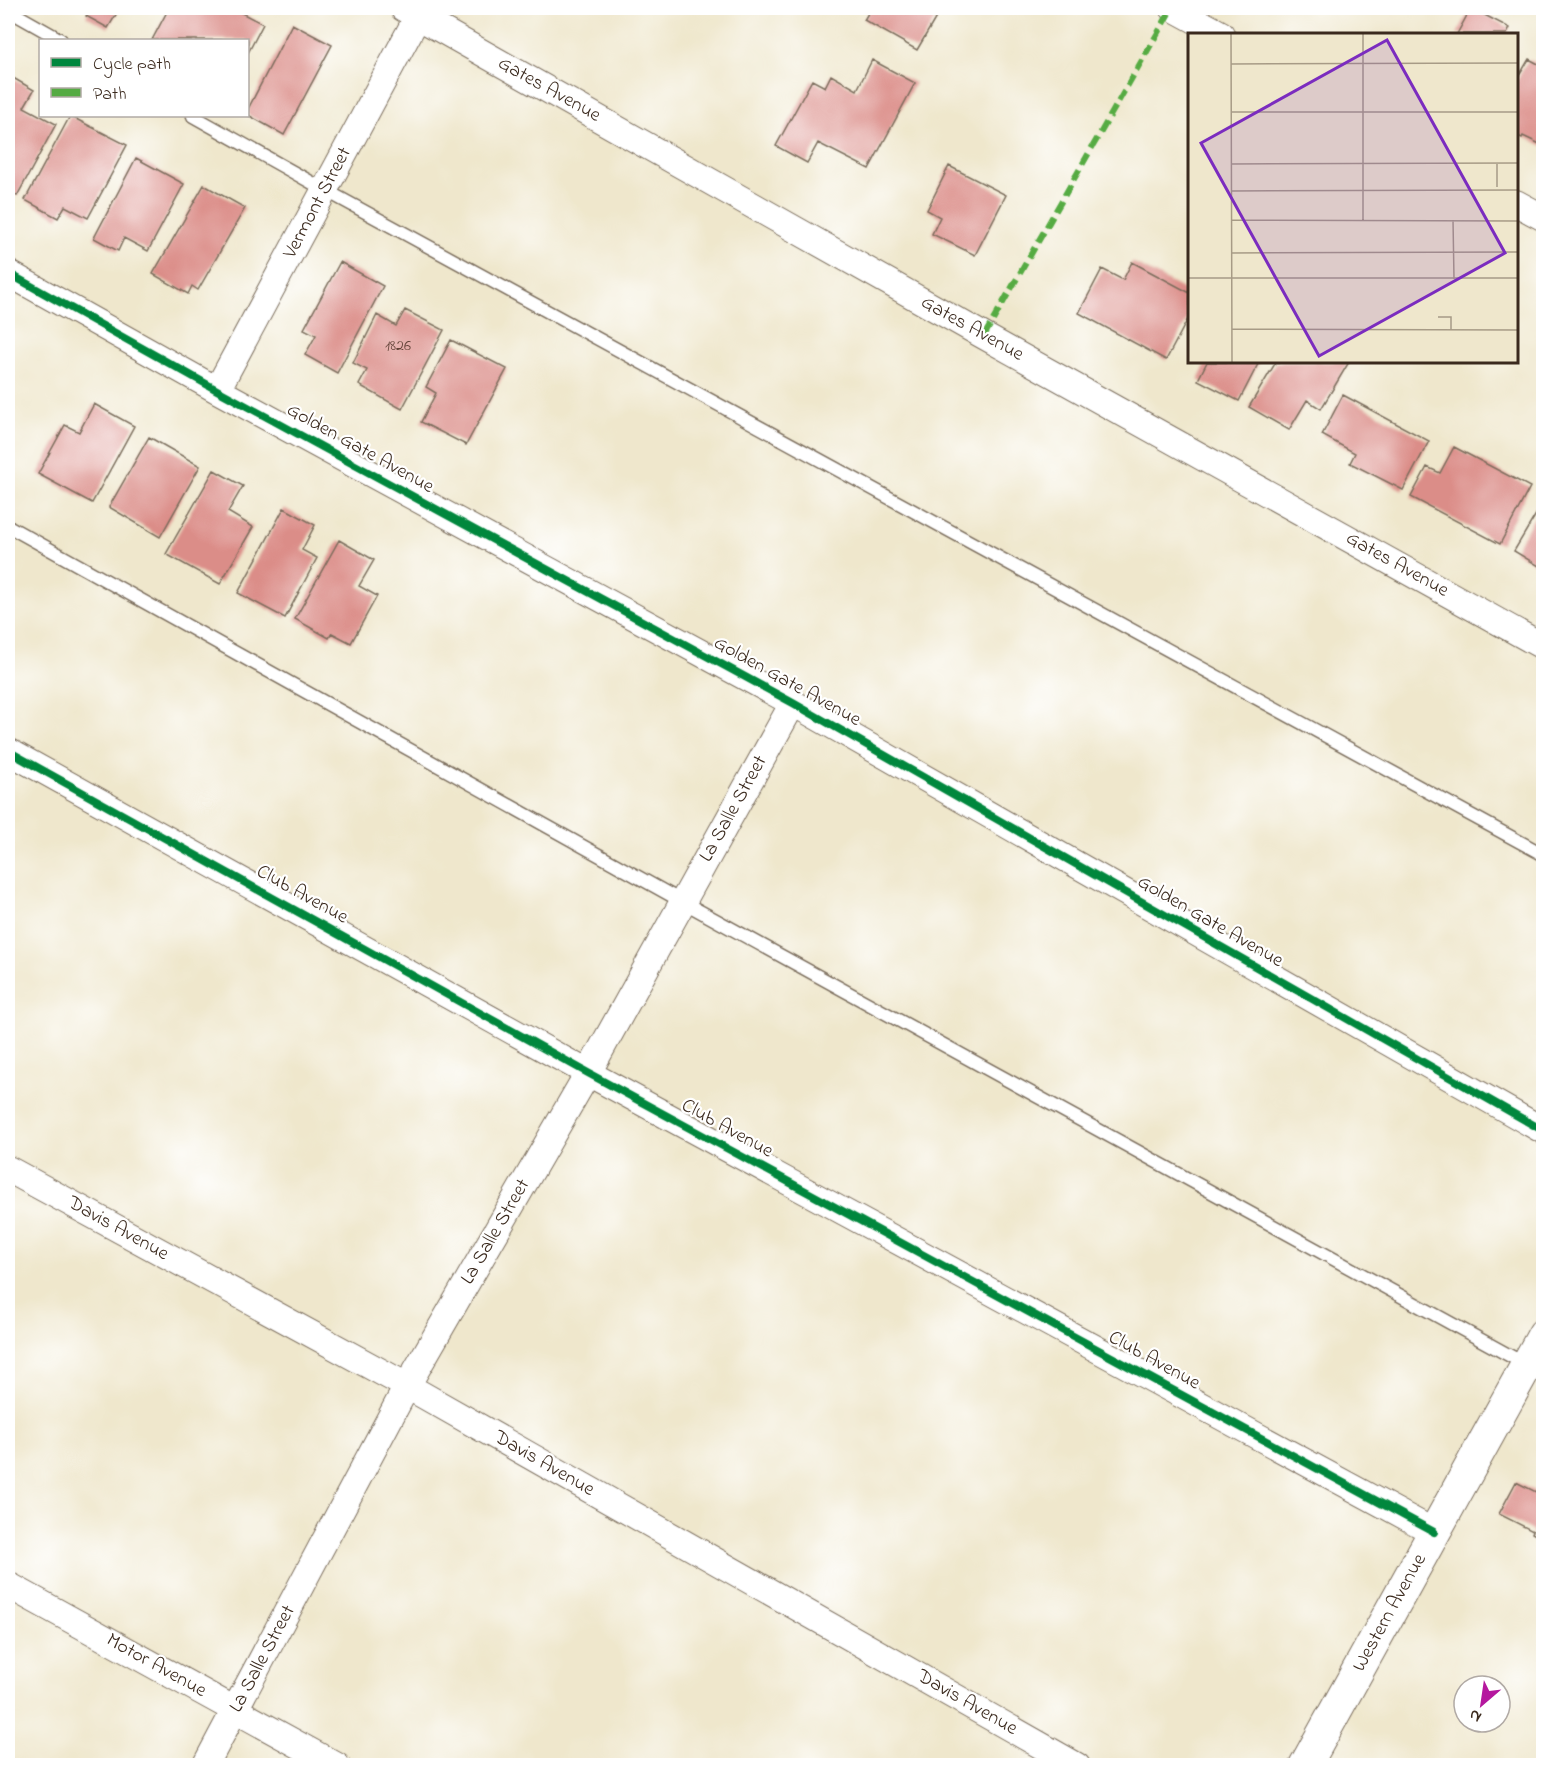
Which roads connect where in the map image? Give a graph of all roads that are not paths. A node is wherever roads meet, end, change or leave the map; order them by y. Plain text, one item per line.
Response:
1 (1173, 8) edge
2 (8, 10) edge
3 (410, 12) edge
4 (1219, 33) edge
5 (59, 39) edge
6 (195, 117) edge
7 (324, 190) junction
8 (1518, 204) edge
9 (1544, 218) edge
10 (8, 273) edge
11 (217, 390) junction
12 (8, 526) edge
13 (1544, 647) edge
14 (793, 703) junction
15 (8, 751) edge
16 (1544, 855) edge
17 (683, 902) junction
18 (588, 1072) junction
19 (1544, 1131) edge
20 (8, 1169) edge
21 (1544, 1334) edge
22 (1527, 1365) junction
23 (407, 1386) junction
24 (1434, 1532) junction
25 (8, 1584) edge
26 (236, 1710) junction
27 (205, 1766) edge
28 (337, 1766) edge
29 (1077, 1766) edge
30 (1305, 1766) edge

1 - 4 street
2 - 5 lane
3 - 7 street, Vermont Street
3 - 13 street, Gates Avenue
6 - 7 lane
7 - 11 street, Vermont Street
7 - 16 lane
8 - 9 street
10 - 11 street, Golden Gate Avenue
11 - 14 street, Golden Gate Avenue
12 - 17 lane
14 - 17 street, La Salle Street
14 - 19 street, Golden Gate Avenue
15 - 18 street, Club Avenue
17 - 18 street, La Salle Street
17 - 22 lane
18 - 23 street, La Salle Street
18 - 24 street, Club Avenue
20 - 23 street, Davis Avenue
21 - 22 street, Western Avenue
22 - 24 street, Western Avenue
23 - 26 street, La Salle Street
23 - 29 street, Davis Avenue
24 - 30 street, Western Avenue
25 - 26 street, Motor Avenue
26 - 27 street, La Salle Street
26 - 28 street, Motor Avenue

